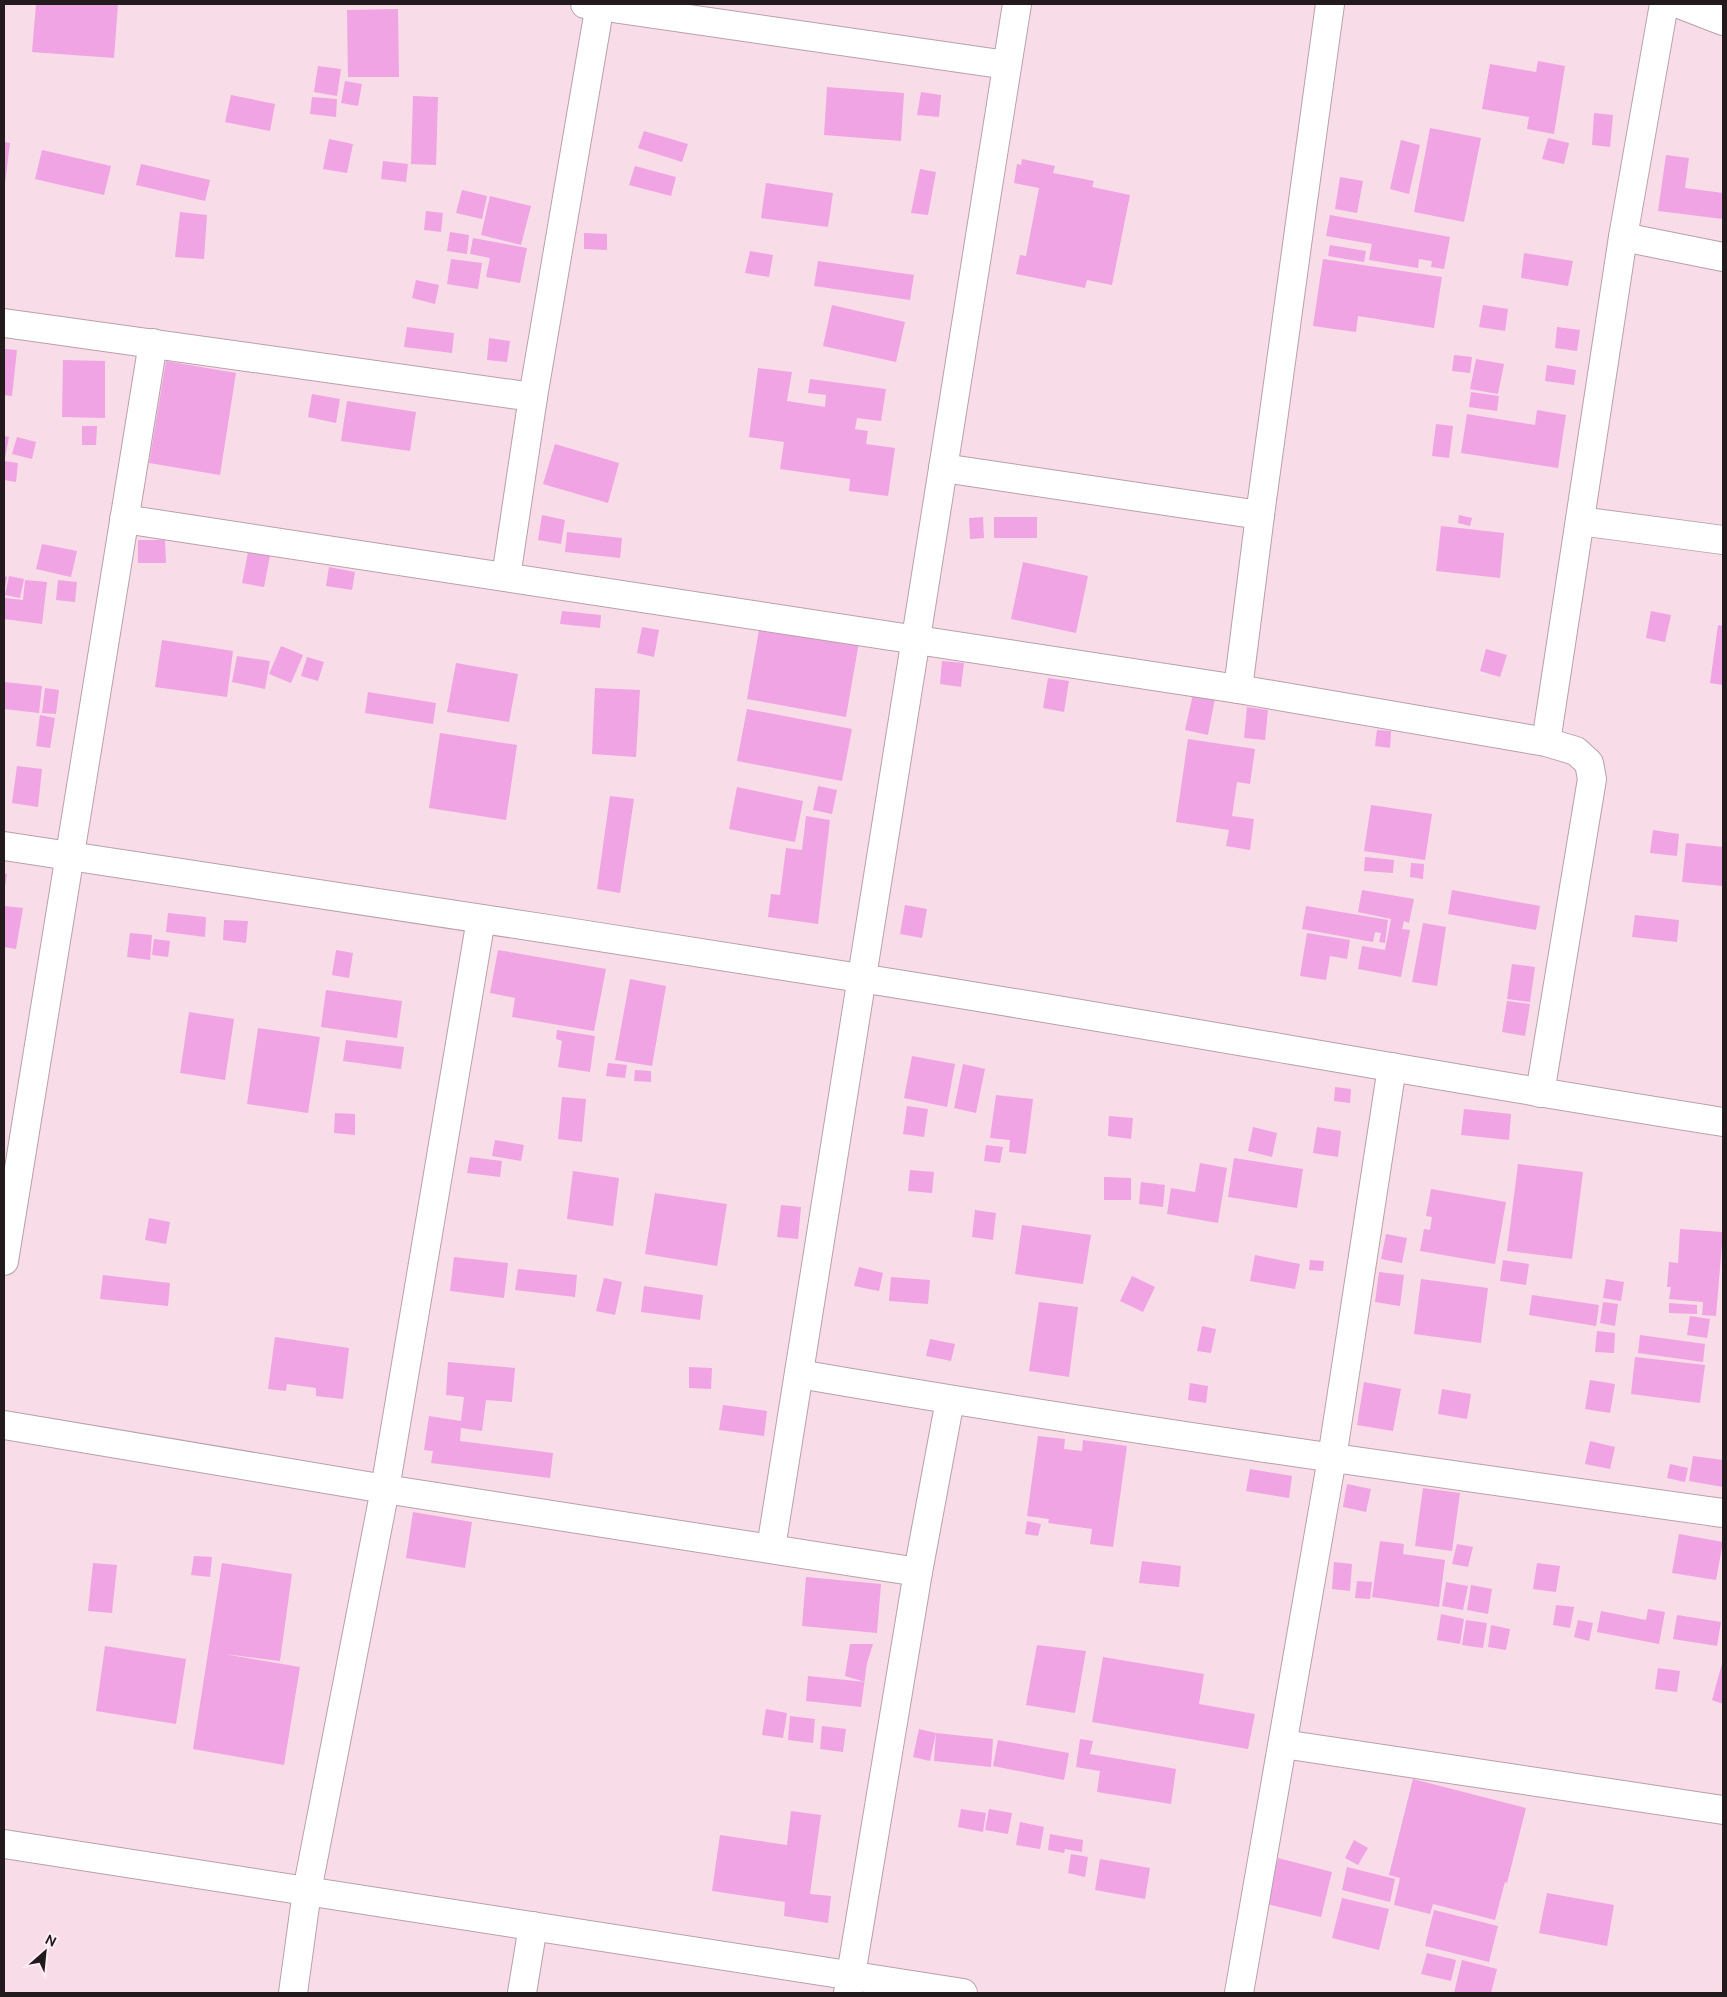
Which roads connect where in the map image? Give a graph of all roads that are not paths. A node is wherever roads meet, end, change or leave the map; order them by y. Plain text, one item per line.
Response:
1 (595, 4) edge
2 (1017, 4) edge
3 (1330, 4) edge
4 (1664, 4) edge
5 (1679, 4) edge
6 (1723, 21) edge
7 (1007, 65) junction
8 (1623, 237) junction
9 (1723, 257) edge
10 (4, 324) edge
11 (153, 344) junction
12 (533, 397) junction
13 (943, 468) junction
14 (1260, 514) junction
15 (124, 520) junction
16 (1580, 521) junction
17 (1723, 540) edge
18 (506, 577) junction
19 (916, 639) junction
20 (1238, 689) junction
21 (1546, 742) junction
22 (4, 846) edge
23 (71, 856) junction
24 (481, 919) junction
25 (862, 978) junction
26 (1392, 1067) junction
27 (1540, 1094) junction
28 (1723, 1122) edge
29 (10, 1187) edge
30 (4, 1261) edge
31 (799, 1374) junction
32 (950, 1400) junction
33 (4, 1425) edge
34 (1332, 1458) junction
35 (385, 1488) junction
36 (1723, 1514) edge
37 (771, 1548) junction
38 (918, 1572) junction
39 (1283, 1744) junction
40 (1723, 1810) edge
41 (4, 1844) edge
42 (307, 1891) junction
43 (533, 1926) junction
44 (849, 1985) edge
45 (293, 1993) edge
46 (522, 1993) edge
47 (962, 1993) edge
48 (1239, 1993) edge

1 - 7 street
1 - 12 street
2 - 7 street
3 - 14 street
4 - 8 street
5 - 6 street
7 - 13 street
8 - 9 street
8 - 16 street
10 - 11 street
11 - 12 street
11 - 15 street
12 - 18 street
13 - 14 street
13 - 19 street
14 - 20 street
15 - 18 street
15 - 23 street
16 - 17 street
16 - 21 street
18 - 19 street
19 - 20 street
19 - 25 street
20 - 21 street
21 - 27 street
22 - 23 street
23 - 24 street
23 - 29 street
24 - 25 street
24 - 35 street
25 - 26 street
25 - 31 street
26 - 27 street
26 - 34 street
27 - 28 street
29 - 30 street
31 - 32 street
31 - 37 street
32 - 34 street
32 - 38 street
33 - 35 street
34 - 36 street
34 - 39 street
35 - 37 street
35 - 42 street
37 - 38 street
38 - 44 street
39 - 40 street
39 - 48 street
41 - 42 street
42 - 43 street
42 - 45 street
43 - 44 street
43 - 46 street
44 - 47 street

